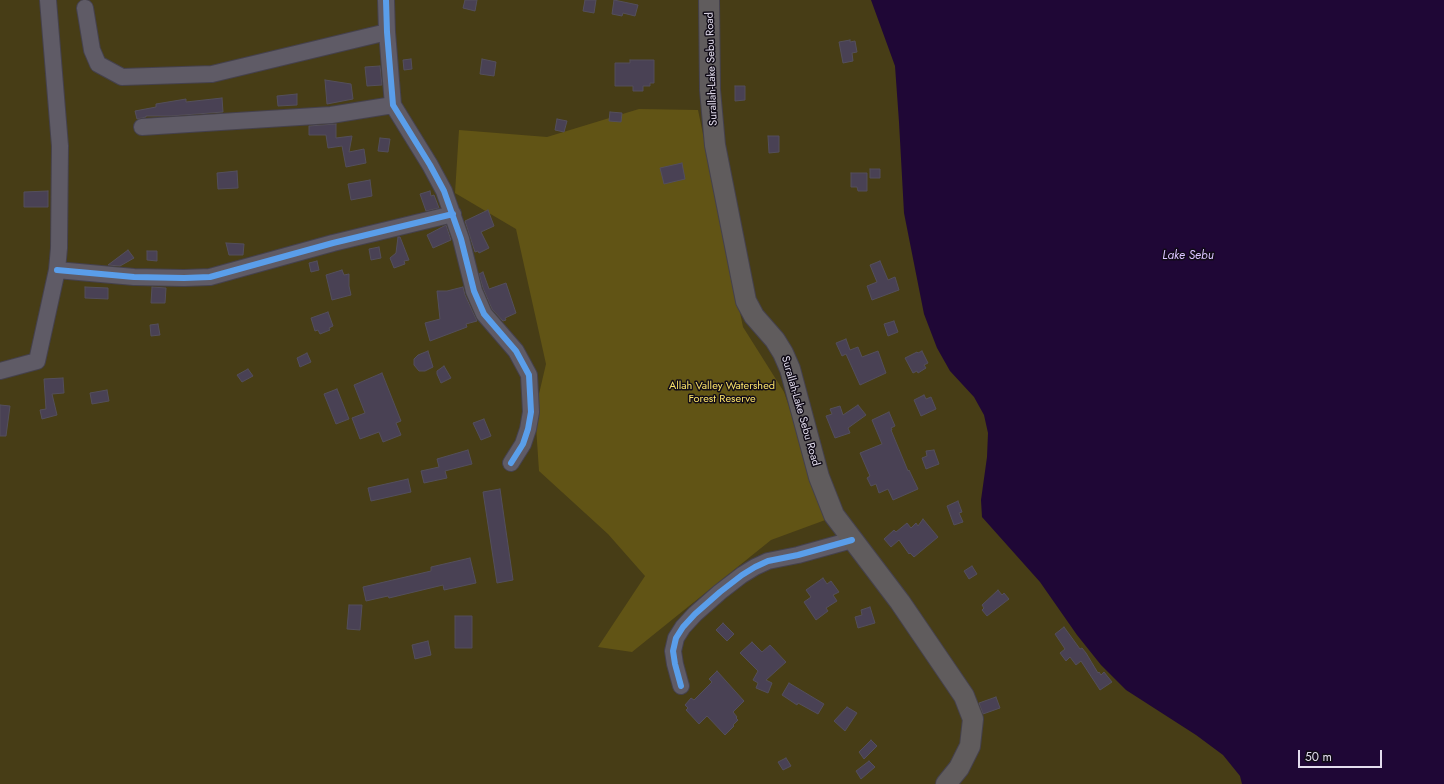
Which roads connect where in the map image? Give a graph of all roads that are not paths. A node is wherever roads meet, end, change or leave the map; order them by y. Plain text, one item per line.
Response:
1 (48, 0) edge
2 (386, 0) edge
3 (709, 0) edge
4 (85, 8) dead end
5 (387, 32) junction
6 (393, 105) junction
7 (142, 127) dead end
8 (453, 214) junction
9 (57, 270) junction
10 (0, 371) edge
11 (511, 464) dead end
12 (852, 540) junction
13 (681, 686) dead end
14 (946, 784) edge

1 - 9 street
2 - 5 street
3 - 12 main road, Surallah-Lake Sebu Road
4 - 5 street
5 - 6 street
6 - 7 street
6 - 8 street
8 - 9 street
8 - 11 street
9 - 10 street
12 - 13 street
12 - 14 main road, Surallah-Lake Sebu Road

